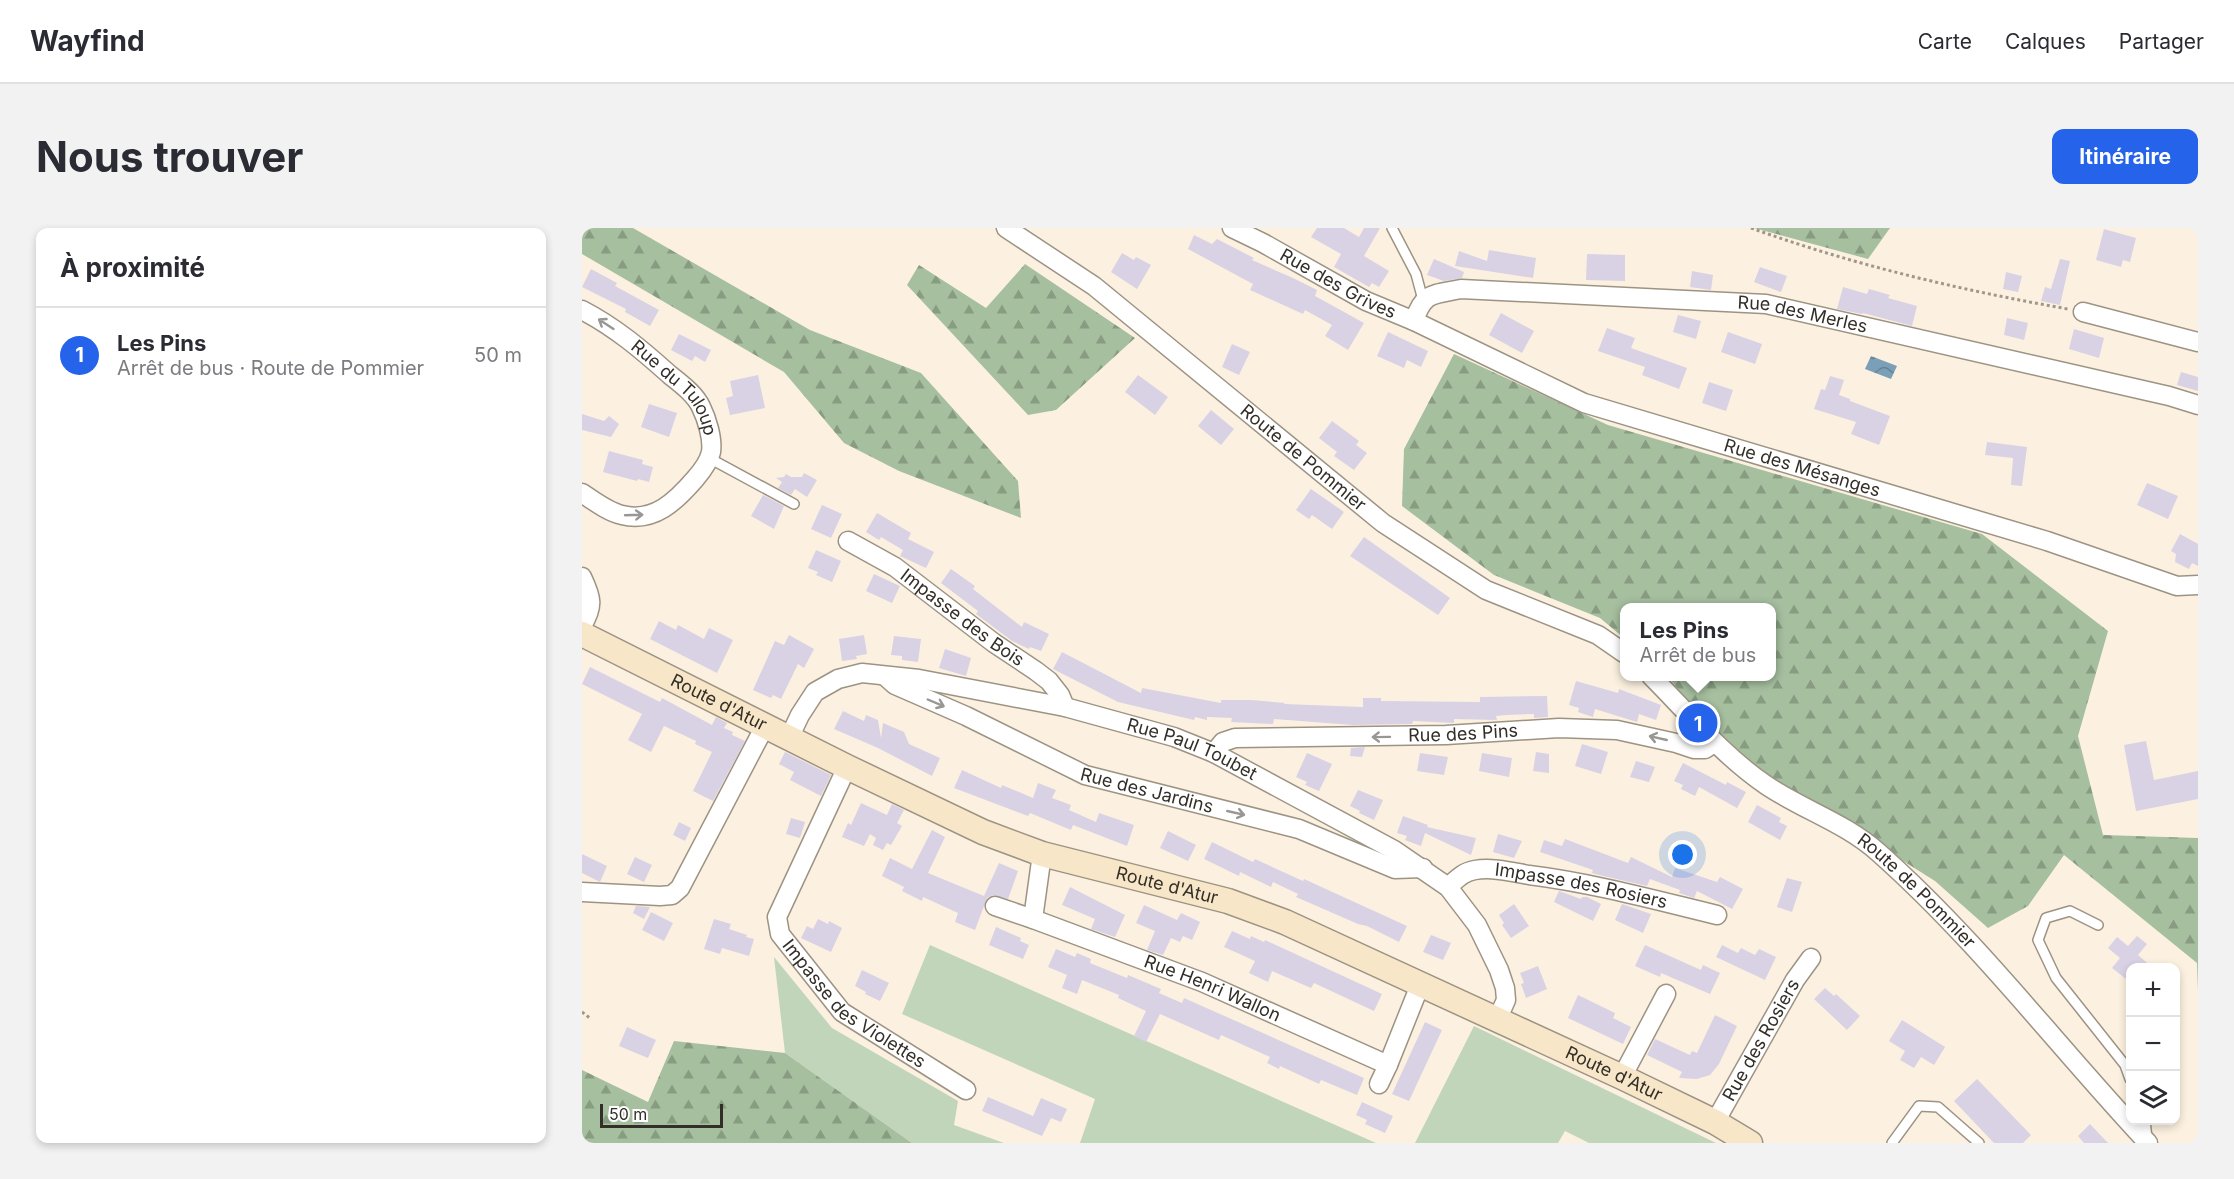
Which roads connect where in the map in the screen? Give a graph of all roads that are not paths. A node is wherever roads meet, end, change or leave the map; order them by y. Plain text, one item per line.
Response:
1 (1006, 228) edge
2 (1232, 228) edge
3 (1392, 228) edge
4 (1423, 300) junction
5 (582, 310) edge
6 (2083, 312) road end
7 (1414, 321) junction
8 (2198, 342) edge
9 (2198, 405) edge
10 (709, 458) junction
11 (585, 497) edge
12 (794, 504) dead end
13 (848, 541) dead end
14 (582, 577) edge
15 (2198, 585) edge
16 (582, 626) edge
17 (582, 634) edge
18 (1620, 650) edge
19 (885, 675) junction
20 (1656, 681) edge
21 (1065, 707) junction
22 (765, 726) junction
23 (789, 738) junction
24 (1714, 743) junction
25 (1214, 753) junction
26 (847, 767) junction
27 (1042, 854) junction
28 (1423, 868) junction
29 (1448, 887) junction
30 (582, 892) edge
31 (995, 906) dead end
32 (1717, 915) dead end
33 (1033, 919) junction
34 (2098, 925) dead end
35 (1811, 958) dead end
36 (1420, 985) junction
37 (1666, 994) dead end
38 (1497, 1020) junction
39 (1388, 1065) junction
40 (2127, 1071) edge
41 (1622, 1077) junction
42 (1379, 1084) dead end
43 (966, 1090) dead end
44 (1715, 1122) junction
45 (2146, 1125) edge
46 (1750, 1143) edge
47 (1892, 1143) edge
48 (1979, 1143) edge
49 (2148, 1143) edge

1 - 18 street, Route de Pommier
2 - 7 street, Rue des Grives
3 - 4 lane
4 - 7 street
4 - 9 street, Rue des Merles
10 -> 5 street, Rue du Tuloup
6 - 8 street
7 - 15 street, Rue des Mésanges
11 -> 10 street, Rue du Tuloup
10 - 12 lane
13 - 21 street, Impasse des Bois
14 - 16 street
17 - 22 main road, Route d'Atur
19 - 21 street, Rue Paul Toubet
19 - 23 street, Rue Paul Toubet
19 -> 28 street, Rue des Jardins
20 - 24 street, Route de Pommier
21 - 25 street, Rue Paul Toubet
22 - 23 main road, Route d'Atur
22 - 30 street
23 - 26 main road, Route d'Atur
24 -> 25 street, Rue des Pins
24 - 49 street, Route de Pommier
25 - 28 street, Rue Paul Toubet
26 - 27 main road, Route d'Atur
26 - 43 street, Impasse des Violettes
27 - 33 street
27 - 36 main road, Route d'Atur
28 - 29 street, Rue Paul Toubet
29 - 32 street, Impasse des Rosiers
29 - 38 street, Rue Paul Toubet
31 - 33 street, Rue Henri Wallon
33 - 39 street, Rue Henri Wallon
34 - 40 lane
35 - 44 street, Rue des Rosiers
36 - 38 main road, Route d'Atur
36 - 39 street
37 - 41 street
38 - 41 main road, Route d'Atur
39 - 42 street
41 - 44 main road, Route d'Atur
44 - 46 main road, Route d'Atur
45 - 49 lane
47 - 48 lane

